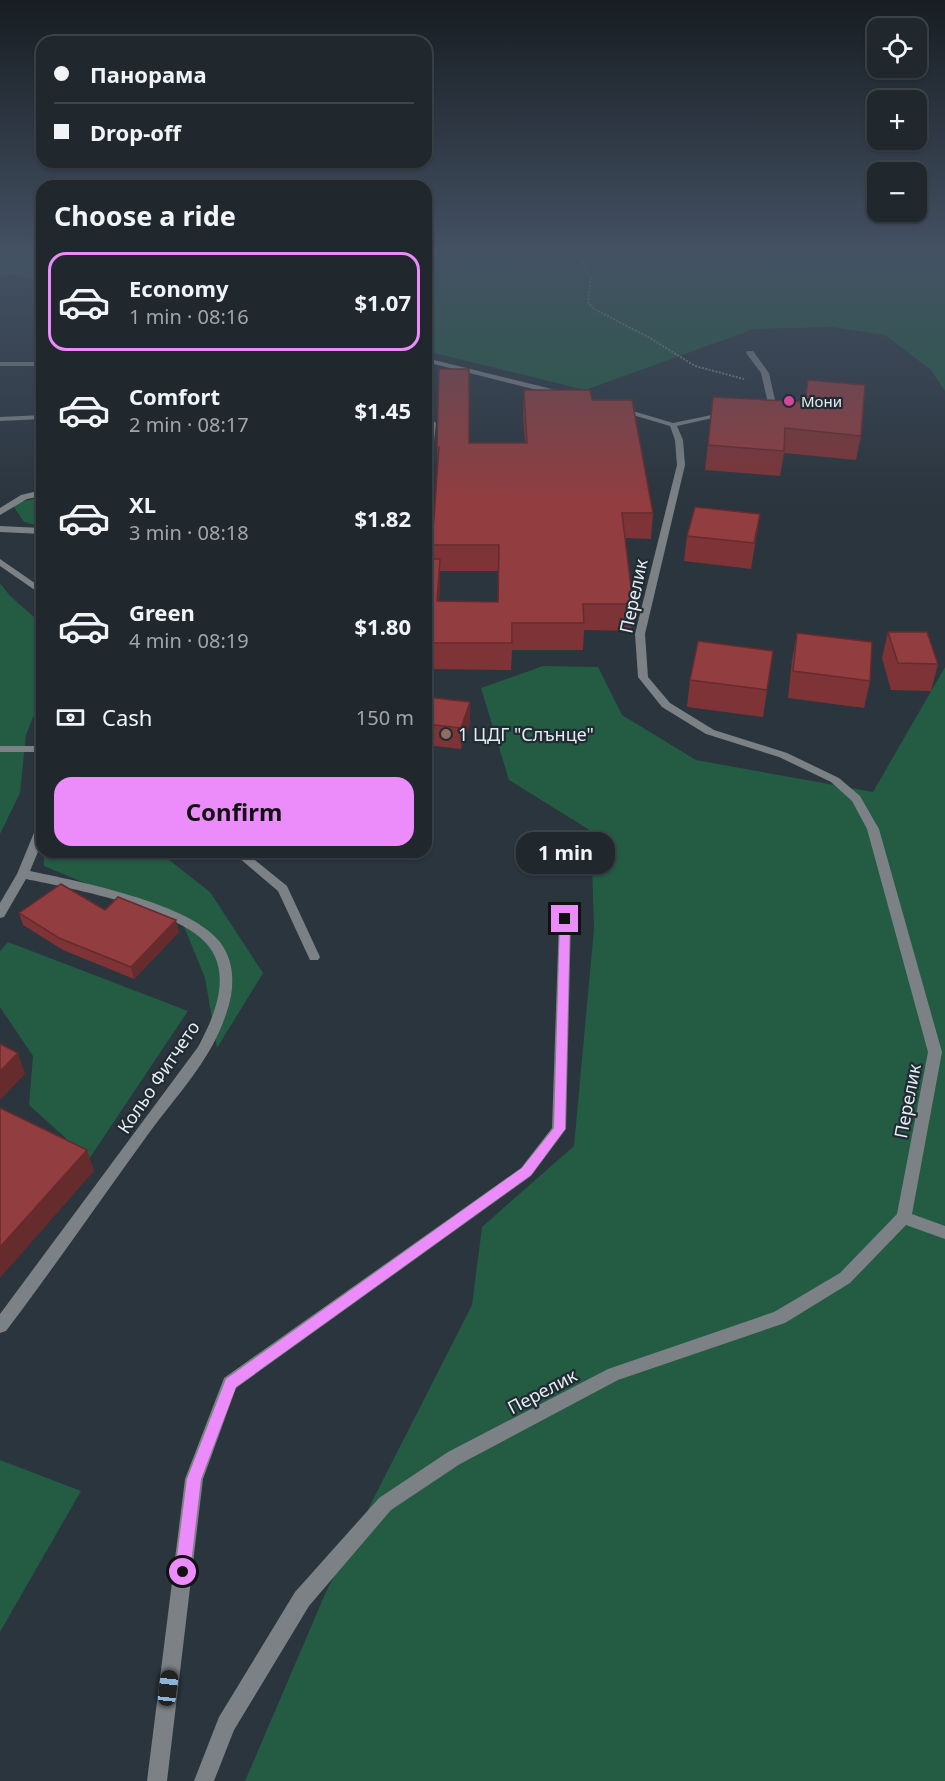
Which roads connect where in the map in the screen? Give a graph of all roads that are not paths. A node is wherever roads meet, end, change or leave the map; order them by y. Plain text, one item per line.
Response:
1 (750, 353) dead end
2 (432, 362) edge
3 (0, 364) edge
4 (36, 364) edge
5 (576, 398) edge
6 (610, 406) edge
7 (751, 408) edge
8 (730, 413) edge
9 (36, 417) edge
10 (0, 419) edge
11 (673, 425) junction
12 (36, 494) edge
13 (8, 497) dead end
14 (24, 497) junction
15 (0, 512) edge
16 (0, 529) edge
17 (36, 531) edge
18 (0, 562) edge
19 (36, 588) edge
20 (0, 749) edge
21 (36, 749) edge
22 (36, 843) edge
23 (245, 858) edge
24 (23, 874) junction
25 (0, 914) edge
26 (565, 919) dead end
27 (314, 957) dead end
28 (940, 1057) edge
29 (904, 1217) junction
30 (945, 1233) edge
31 (0, 1326) edge
32 (157, 1781) edge
33 (204, 1781) edge

1 - 7 street
2 - 5 street
3 - 4 street
6 - 11 street
8 - 11 street
9 - 10 street
11 - 28 street, Перелик
12 - 14 street
13 - 14 street
14 - 15 street
16 - 17 street
18 - 19 street
20 - 21 street
22 - 24 street
23 - 27 street
24 - 25 street
24 - 31 street, Кольо Фитчето
26 - 32 street
28 - 29 street, Перелик
29 - 30 street
29 - 33 street, Перелик

